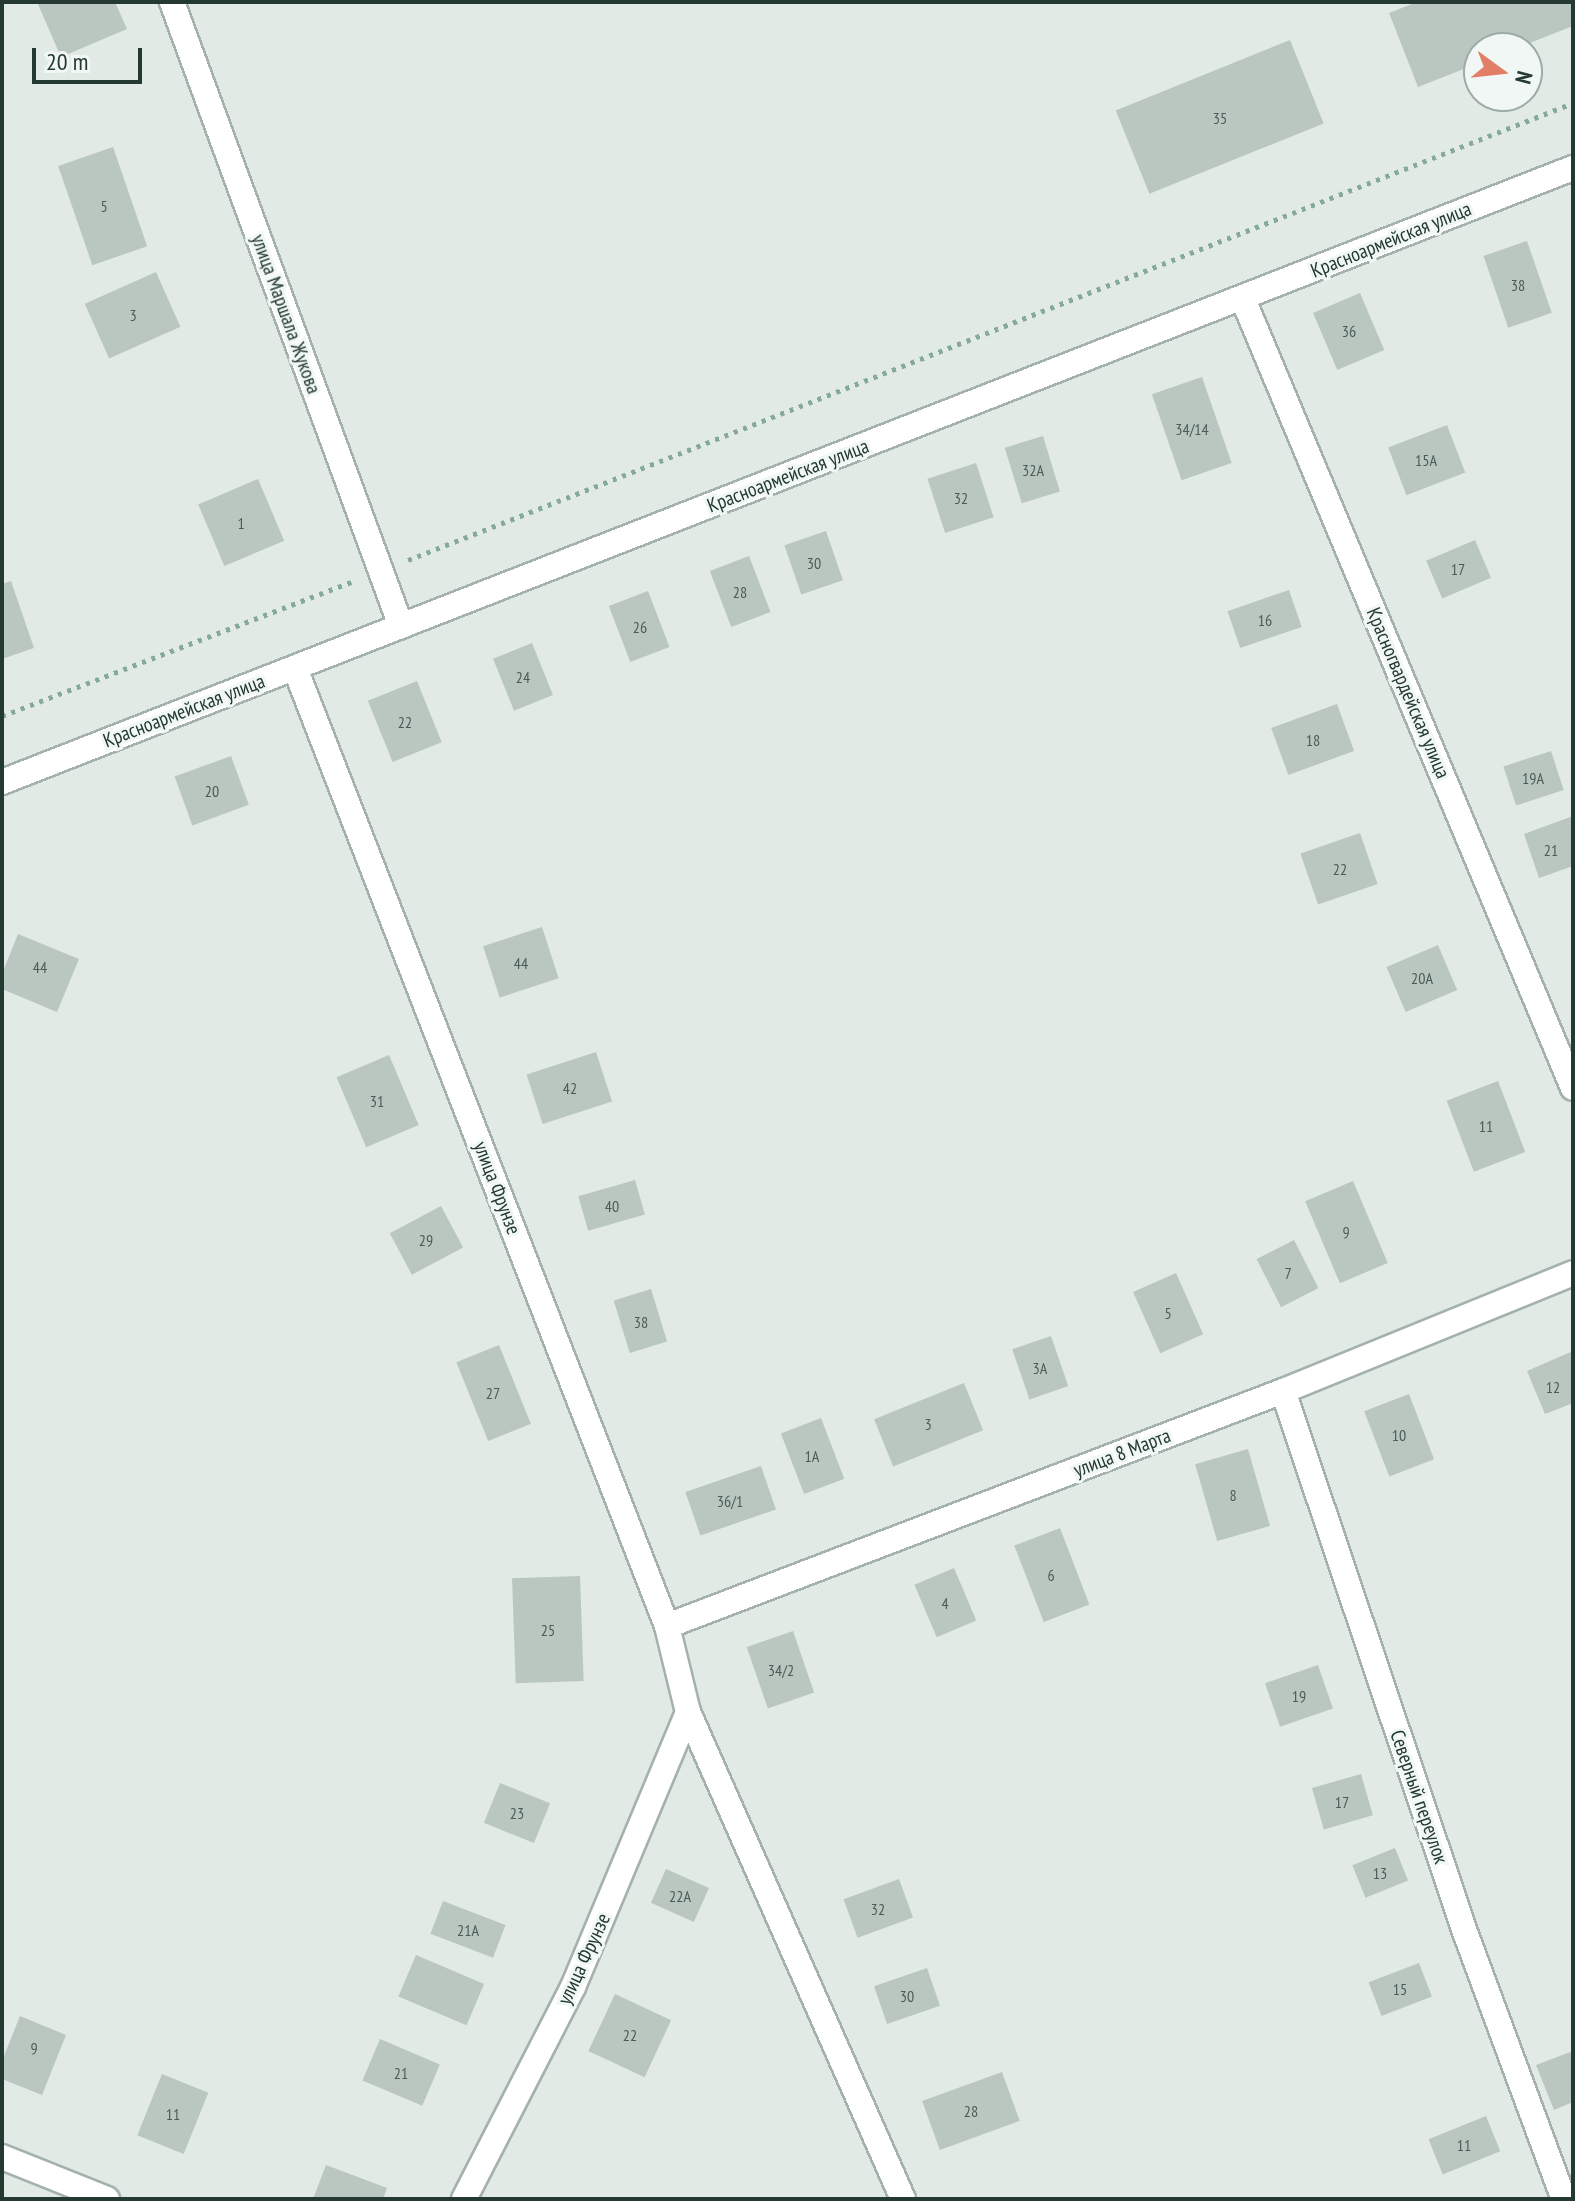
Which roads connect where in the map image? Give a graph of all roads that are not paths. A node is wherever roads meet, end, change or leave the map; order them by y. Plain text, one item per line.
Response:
1 (172, 2) edge
2 (1573, 168) edge
3 (1243, 299) junction
4 (401, 626) junction
5 (295, 668) junction
6 (2, 782) edge
7 (1573, 1088) edge
8 (1573, 1273) edge
9 (1283, 1391) junction
10 (667, 1626) junction
11 (688, 1712) junction
12 (2, 2157) edge
13 (107, 2199) edge
14 (464, 2199) edge
15 (903, 2199) edge
16 (1564, 2199) edge

1 - 4 street, улица Маршала Жукова
2 - 3 street, Красноармейская улица
3 - 4 street, Красноармейская улица
3 - 7 street, Красногвардейская улица
4 - 5 street, Красноармейская улица
5 - 6 street, Красноармейская улица
5 - 10 street, улица Фрунзе
8 - 9 street, улица 8 Марта
9 - 10 street, улица 8 Марта
9 - 16 street, Северный переулок
10 - 11 street, улица Фрунзе
11 - 14 street, улица Фрунзе
11 - 15 street, улица Фрунзе
12 - 13 street

